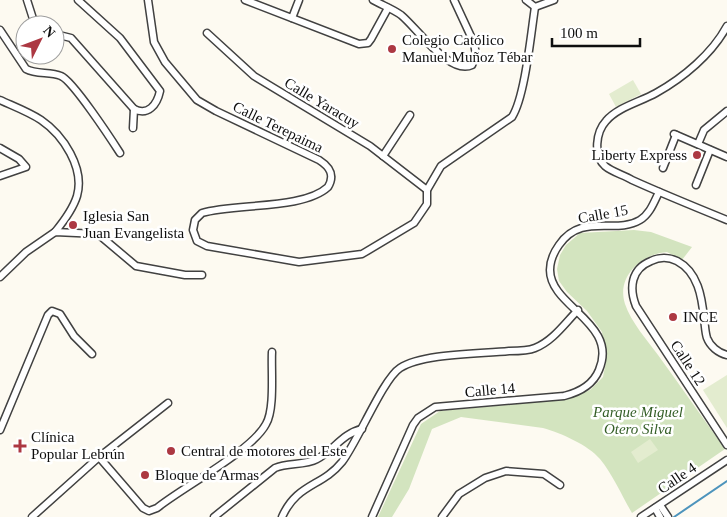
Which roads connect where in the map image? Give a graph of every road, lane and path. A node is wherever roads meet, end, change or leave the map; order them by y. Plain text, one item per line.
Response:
1 (27, 0) edge
2 (78, 0) edge
3 (148, 0) edge
4 (245, 0) edge
5 (299, 0) edge
6 (373, 0) edge
7 (454, 0) edge
8 (526, 0) edge
9 (554, 0) edge
10 (534, 7) junction
11 (388, 8) junction
12 (32, 15) edge
13 (292, 18) junction
14 (727, 26) edge
15 (0, 30) edge
16 (207, 33) dead end
17 (65, 36) edge
18 (0, 100) edge
19 (134, 108) junction
20 (727, 111) edge
21 (410, 115) dead end
22 (133, 128) dead end
23 (698, 144) junction
24 (0, 148) edge
25 (710, 150) junction
26 (120, 153) dead end
27 (383, 156) junction
28 (727, 157) edge
29 (662, 168) dead end
30 (0, 176) edge
31 (696, 185) dead end
32 (427, 190) junction
33 (659, 192) junction
34 (727, 220) edge
35 (55, 232) junction
36 (202, 275) dead end
37 (0, 277) edge
38 (578, 310) junction
39 (272, 352) dead end
40 (92, 354) dead end
41 (727, 355) edge
42 (168, 403) dead end
43 (362, 429) junction
44 (0, 430) edge
45 (727, 445) edge
46 (99, 457) junction
47 (727, 460) edge
48 (560, 485) dead end
49 (657, 506) junction
50 (32, 517) edge
51 (214, 517) edge
52 (282, 517) edge
53 (372, 517) edge
54 (442, 517) edge
55 (641, 517) edge
56 (660, 517) edge
57 (668, 517) edge

1 - 12 street
2 - 19 street
3 - 32 street, Calle Terepaima
4 - 13 street
5 - 13 street
6 - 11 street
7 - 11 street
8 - 10 street
9 - 10 street
10 - 32 street, Calle Terepaima
11 - 13 street
14 - 33 street
15 - 26 street
16 - 27 street, Calle Yaracuy
17 - 19 street
18 - 35 street
19 - 22 street
20 - 23 street
21 - 27 street
23 - 25 street
23 - 29 street
24 - 30 street
25 - 28 street
25 - 31 street
27 - 32 street, Calle Yaracuy
33 - 34 street
33 - 38 street, Calle 15
35 - 36 street
35 - 37 street
38 - 43 street
38 - 53 street, Calle 14
39 - 46 street
40 - 44 street
41 - 45 street, Calle 12
42 - 46 street
43 - 51 street
43 - 52 street
46 - 50 street
47 - 49 street, Calle 4
48 - 54 street
49 - 55 street, Calle 4
49 - 56 street
49 - 57 street

